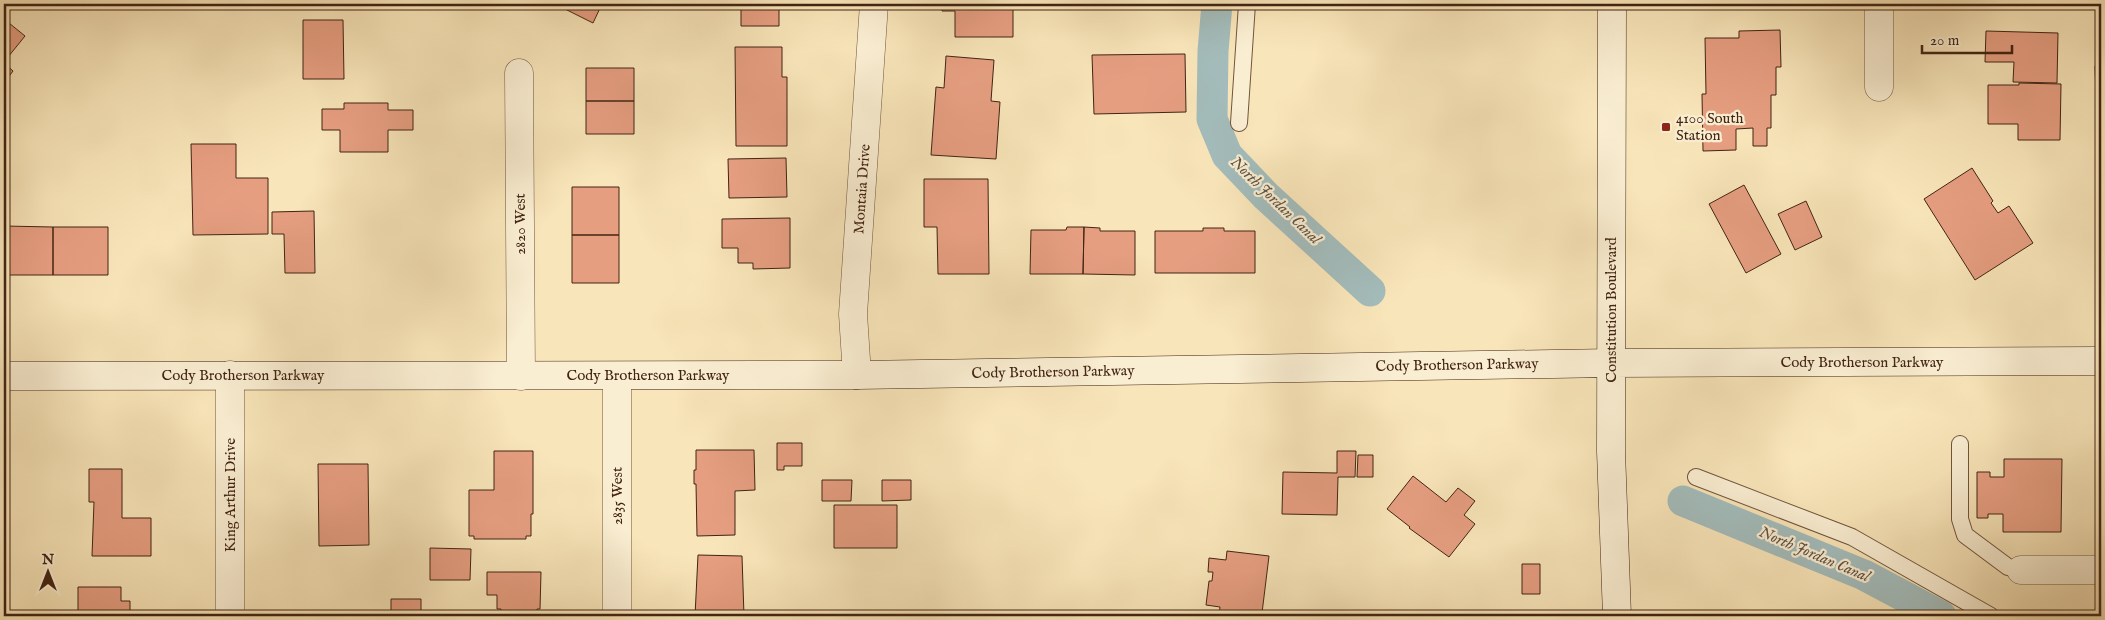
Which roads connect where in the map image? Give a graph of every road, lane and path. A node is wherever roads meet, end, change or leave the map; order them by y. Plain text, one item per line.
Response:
1 (874, 4) edge
2 (1247, 4) edge
3 (1612, 4) edge
4 (1879, 4) edge
5 (519, 73) dead end
6 (1879, 87) dead end
7 (1239, 123) dead end
8 (2101, 361) edge
9 (1611, 363) junction
10 (230, 375) junction
11 (857, 375) junction
12 (4, 376) edge
13 (521, 376) junction
14 (617, 376) junction
15 (1960, 444) dead end
16 (1696, 477) dead end
17 (2021, 570) joint
18 (2101, 570) edge
19 (230, 616) edge
20 (617, 616) edge
21 (1617, 616) edge
22 (1991, 616) edge

1 - 11 main road, Montaia Drive
2 - 7 lane
3 - 9 main road, Constitution Boulevard
4 - 6 main road
5 - 13 main road, 2820 West
8 - 9 main road, Cody Brotherson Parkway
9 - 11 main road, Cody Brotherson Parkway
9 - 21 main road, Constitution Boulevard
10 - 12 main road, Cody Brotherson Parkway
10 - 13 main road, Cody Brotherson Parkway
10 - 19 main road, King Arthur Drive
11 - 14 main road, Cody Brotherson Parkway
13 - 14 main road, Cody Brotherson Parkway
14 - 20 main road, 2835 West
15 - 17 lane
16 - 22 lane
17 - 18 main road

